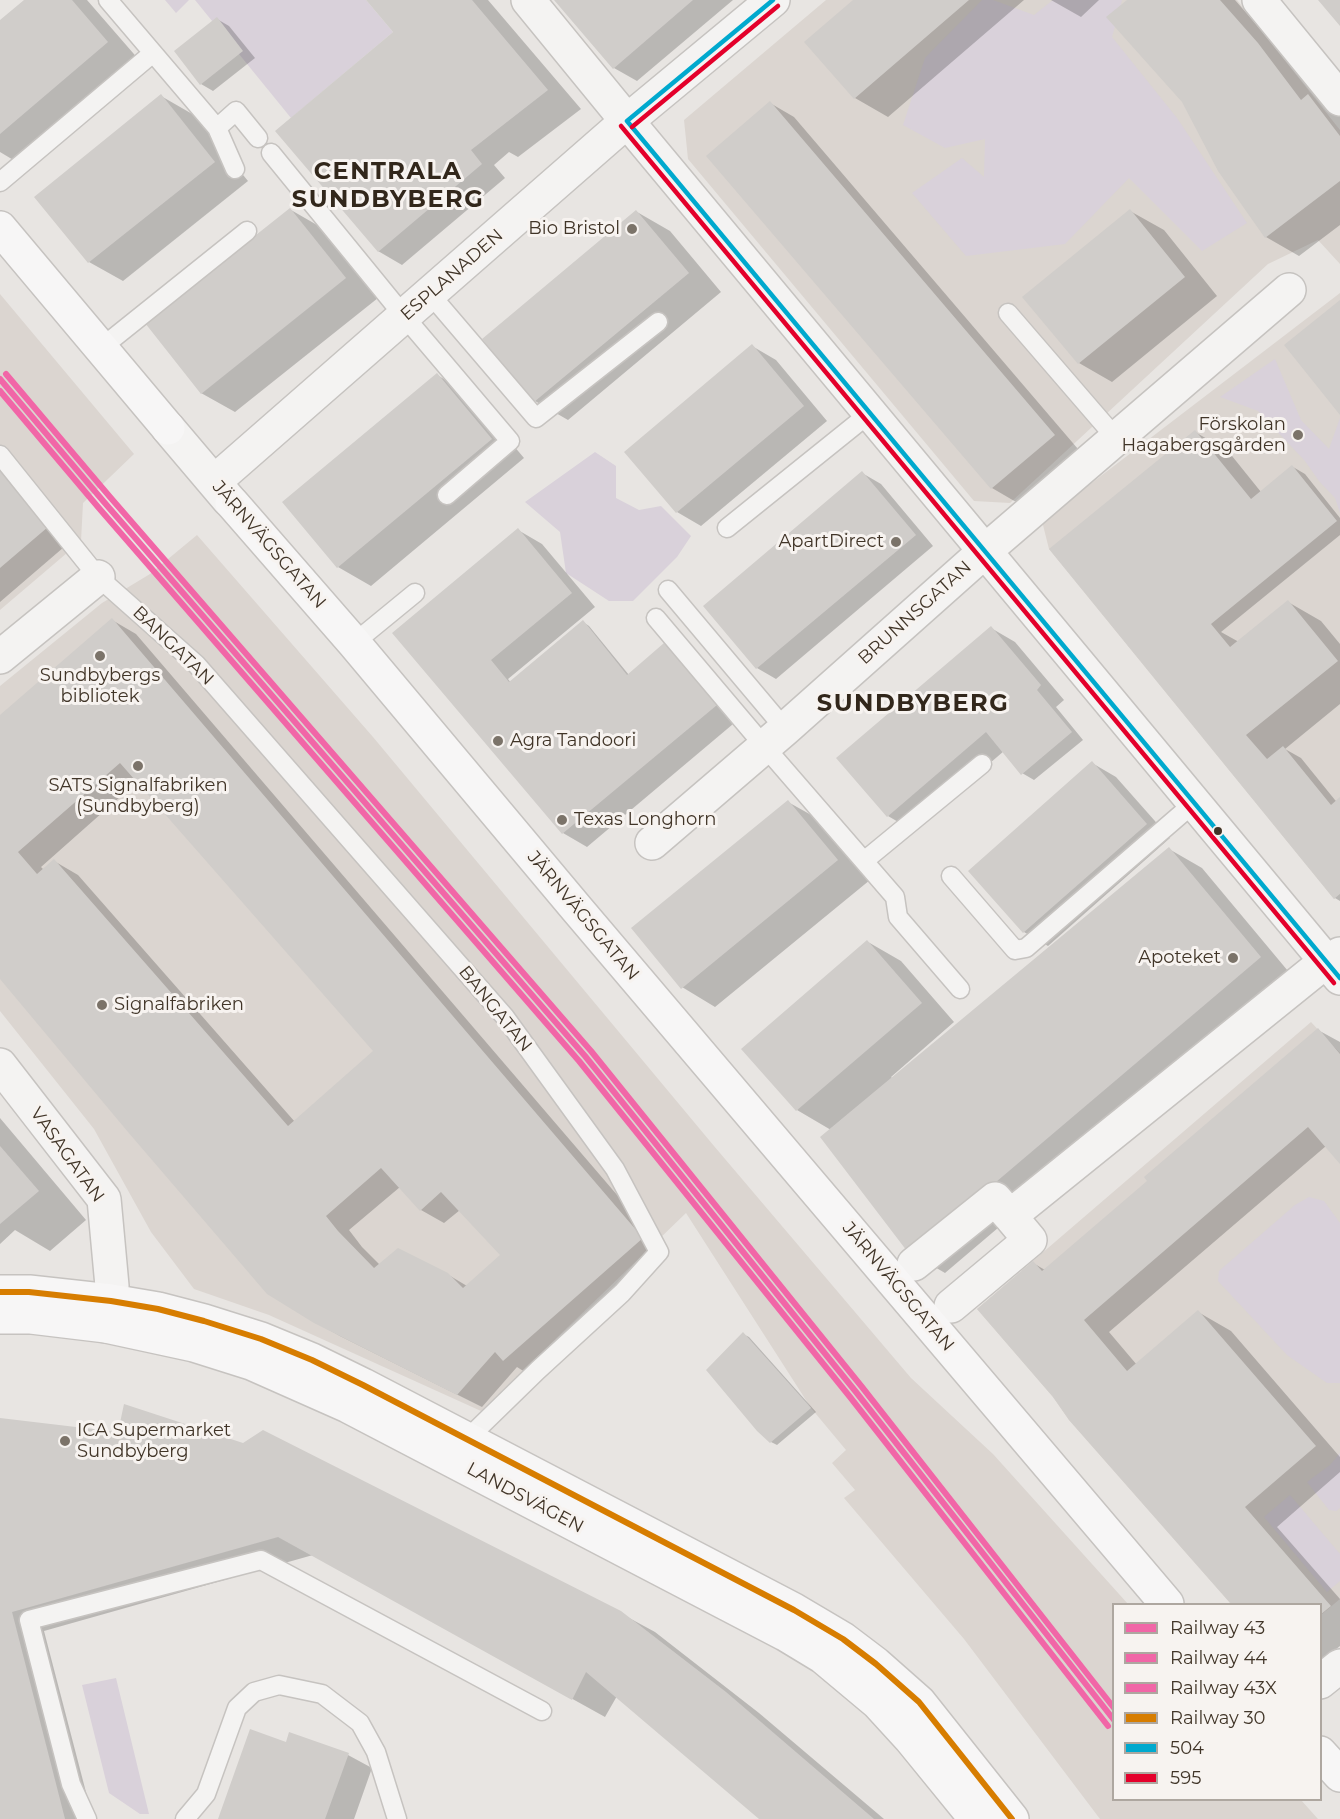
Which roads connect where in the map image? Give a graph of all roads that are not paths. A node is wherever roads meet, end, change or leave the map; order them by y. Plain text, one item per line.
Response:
1 (108, 0) edge
2 (528, 0) edge
3 (773, 0) edge
4 (1259, 0) edge
5 (153, 53) junction
6 (1340, 99) edge
7 (627, 122) junction
8 (217, 128) junction
9 (258, 138) dead end
10 (270, 153) dead end
11 (235, 169) dead end
12 (0, 182) edge
13 (0, 228) edge
14 (248, 231) dead end
15 (1289, 290) dead end
16 (430, 294) junction
17 (1008, 313) dead end
18 (404, 316) junction
19 (658, 322) dead end
20 (101, 348) junction
21 (870, 413) junction
22 (1115, 437) junction
23 (0, 455) edge
24 (223, 492) junction
25 (447, 495) dead end
26 (727, 528) dead end
27 (985, 551) junction
28 (98, 577) junction
29 (668, 590) dead end
30 (415, 593) dead end
31 (656, 618) dead end
32 (354, 642) junction
33 (0, 657) edge
34 (775, 738) junction
35 (982, 765) dead end
36 (1194, 803) junction
37 (652, 843) dead end
38 (864, 861) junction
39 (951, 876) dead end
40 (1336, 965) edge
41 (960, 988) dead end
42 (0, 1065) edge
43 (1011, 1216) junction
44 (914, 1264) dead end
45 (0, 1292) edge
46 (951, 1306) dead end
47 (108, 1313) junction
48 (0, 1317) edge
49 (458, 1449) junction
50 (1165, 1603) edge
51 (1340, 1666) edge
52 (1322, 1680) edge
53 (542, 1710) dead end
54 (1322, 1755) edge
55 (1340, 1775) edge
56 (87, 1819) edge
57 (185, 1819) edge
58 (398, 1819) edge
59 (976, 1819) edge
60 (1012, 1819) edge

1 - 5 lane
2 - 7 street
3 - 7 street, ESPLANADEN
4 - 6 street
5 - 8 lane
5 - 12 lane
7 - 16 street, ESPLANADEN
7 - 21 street
8 - 9 lane
8 - 11 lane
10 - 18 lane
13 - 20 street, JÄRNVÄGSGATAN
14 - 20 lane
15 - 22 street, BRUNNSGATAN
16 - 18 street, ESPLANADEN
16 - 19 lane
17 - 22 lane
18 - 24 street, ESPLANADEN
18 - 25 lane
20 - 24 street, JÄRNVÄGSGATAN
21 - 26 lane
21 - 27 street
22 - 27 street, BRUNNSGATAN
23 - 28 lane
24 - 32 street, JÄRNVÄGSGATAN
27 - 34 street, BRUNNSGATAN
27 - 36 street
28 - 33 street
28 - 49 lane, BANGATAN
29 - 34 lane
30 - 32 lane
31 - 34 lane
32 - 50 street, JÄRNVÄGSGATAN
34 - 37 street, BRUNNSGATAN
34 - 38 lane
35 - 38 lane
36 - 39 lane
36 - 40 street
38 - 41 lane
40 - 43 street
42 - 47 street, VASAGATAN
43 - 44 street
43 - 46 street
45 - 47 street, LANDSVÄGEN
47 - 48 street, LANDSVÄGEN
47 - 49 street, LANDSVÄGEN
49 - 59 street, LANDSVÄGEN
49 - 60 street, LANDSVÄGEN
51 - 52 street
53 - 56 lane
54 - 55 street
57 - 58 lane

